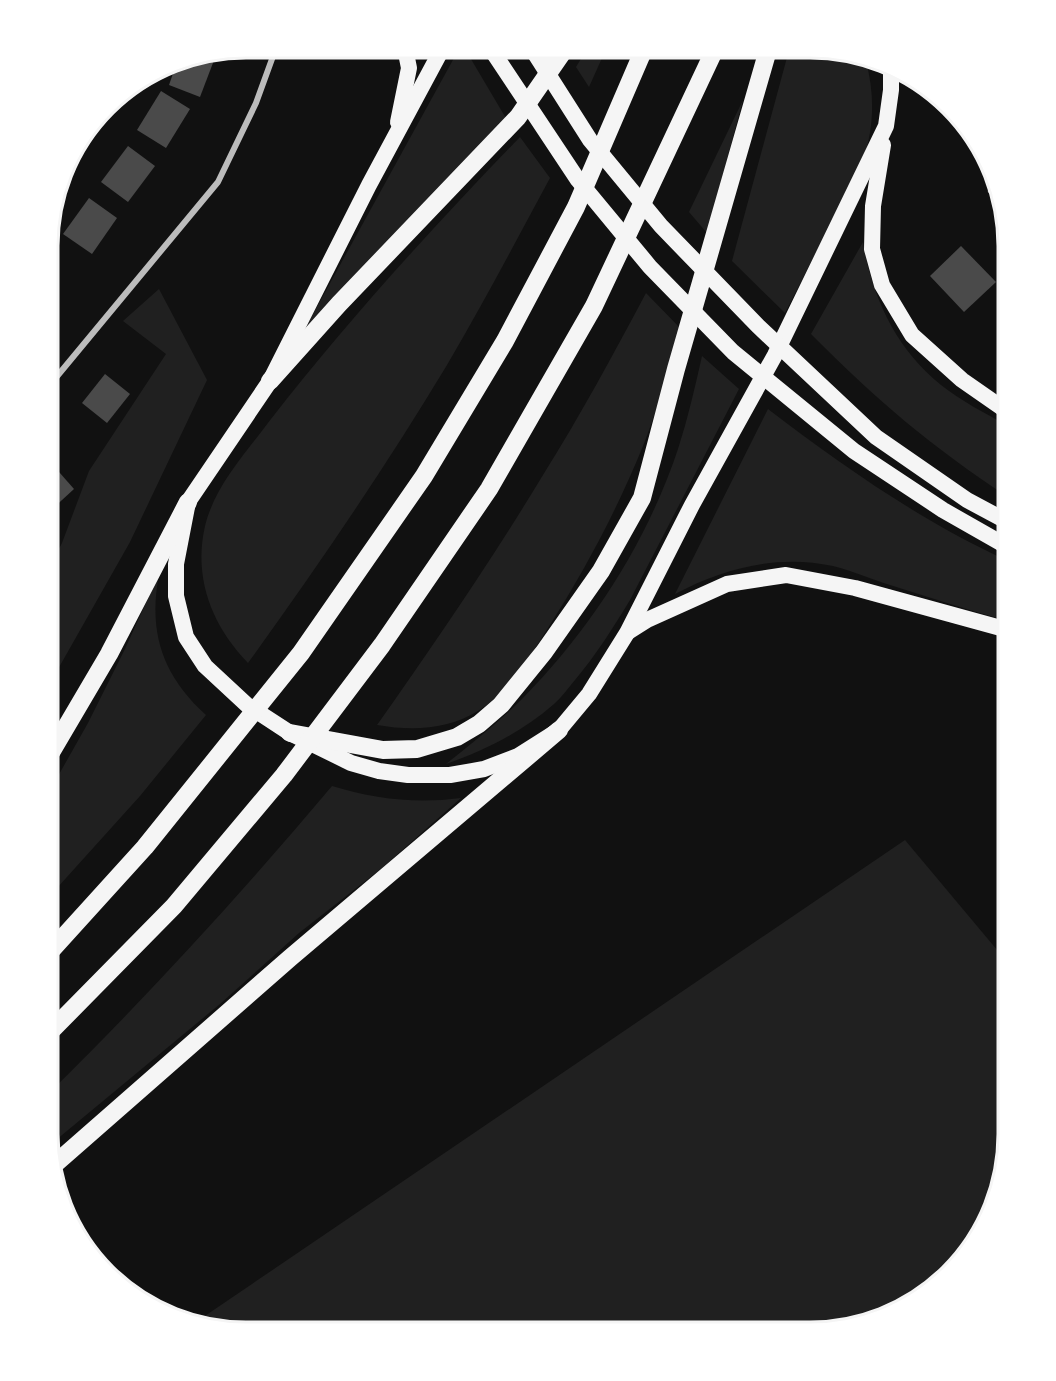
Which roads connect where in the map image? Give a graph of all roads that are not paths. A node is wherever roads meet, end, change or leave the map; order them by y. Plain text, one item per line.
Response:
1 (538, 58) edge
2 (558, 58) edge
3 (640, 58) edge
4 (711, 58) edge
5 (766, 58) edge
6 (272, 59) edge
7 (407, 59) edge
8 (437, 59) edge
9 (497, 59) edge
10 (891, 78) edge
11 (885, 126) junction
12 (394, 141) junction
13 (58, 376) edge
14 (270, 381) junction
15 (998, 405) edge
16 (188, 502) junction
17 (998, 516) edge
18 (998, 541) edge
19 (998, 627) edge
20 (627, 633) junction
21 (560, 730) junction
22 (290, 733) junction
23 (58, 741) edge
24 (58, 943) edge
25 (58, 1024) edge
26 (61, 1159) edge

1 - 17 highway
2 - 14 highway
3 - 24 highway
4 - 25 highway
5 - 22 highway
6 - 13 street
7 - 12 highway
8 - 12 highway
9 - 18 highway
10 - 11 highway
11 - 15 highway
11 - 20 highway
12 - 14 highway
14 - 16 highway
16 - 22 highway
16 - 23 highway
19 - 20 highway
20 - 21 highway
21 - 22 highway
21 - 26 highway

